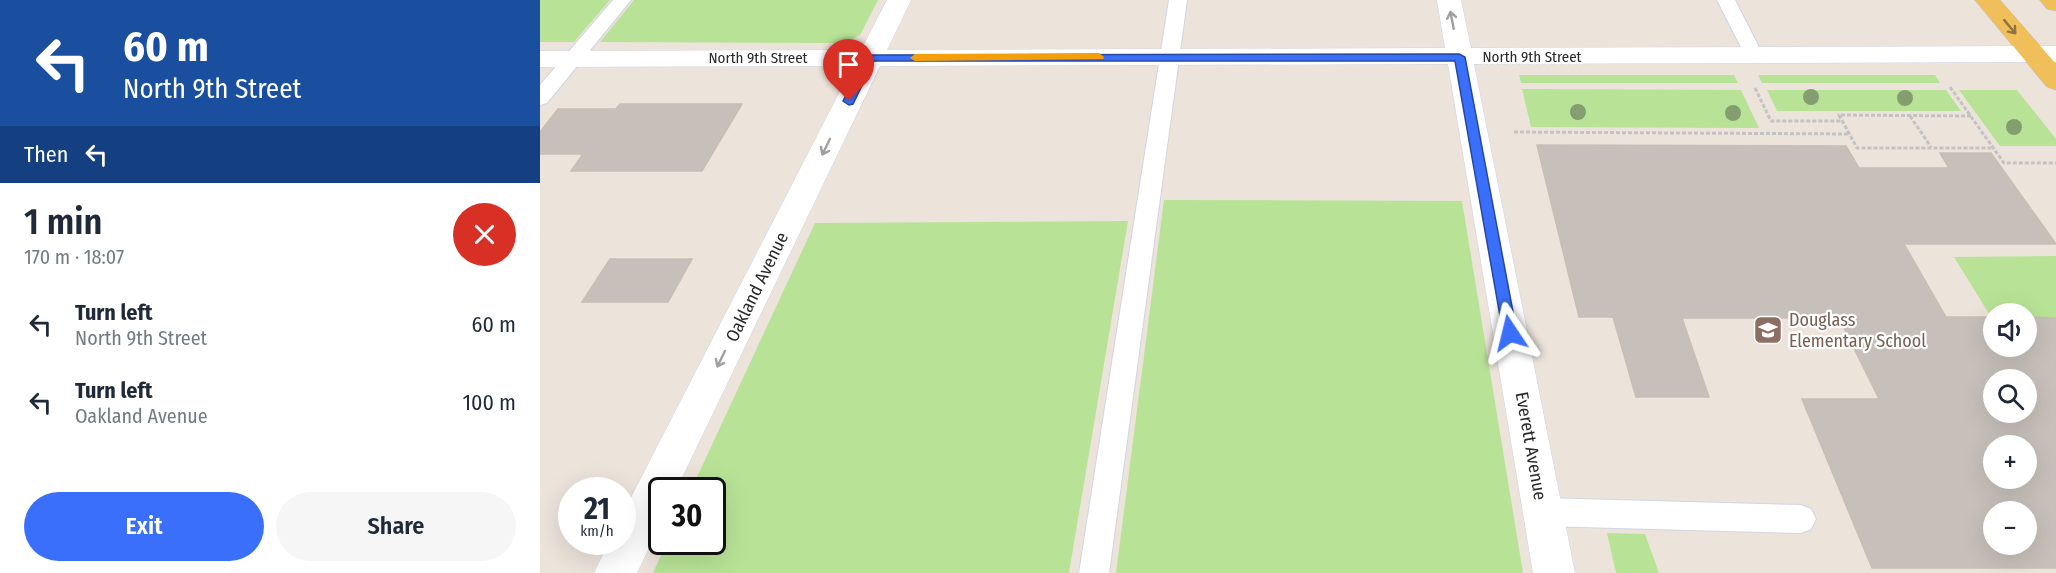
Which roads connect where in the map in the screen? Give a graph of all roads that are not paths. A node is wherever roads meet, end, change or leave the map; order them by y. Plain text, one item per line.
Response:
1 (622, 0) edge
2 (899, 0) edge
3 (1178, 0) edge
4 (1449, 0) edge
5 (1726, 0) edge
6 (1987, 0) edge
7 (2052, 0) edge
8 (2056, 4) edge
9 (2044, 55) edge
10 (1170, 57) junction
11 (1459, 57) junction
12 (1755, 57) junction
13 (540, 58) edge
14 (573, 58) junction
15 (870, 58) junction
16 (2056, 81) edge
17 (540, 98) edge
18 (1543, 512) junction
19 (1802, 519) dead end
20 (615, 573) edge
21 (1094, 573) edge
22 (1554, 573) edge

1 - 14 lane
2 - 15 street, Oakland Avenue
3 - 10 lane
11 -> 4 street, Everett Avenue
5 - 12 lane
6 -> 9 main road
7 - 8 main road
9 - 12 street, North 9th Street
9 - 16 main road
10 - 11 street, North 9th Street
10 - 15 street, North 9th Street
10 - 21 lane
11 - 12 street, North 9th Street
11 - 18 street, Everett Avenue
13 - 14 street, North 9th Street
14 - 15 street, North 9th Street
14 - 17 lane
15 -> 20 street, Oakland Avenue
18 - 19 lane
18 - 22 street, Everett Avenue

